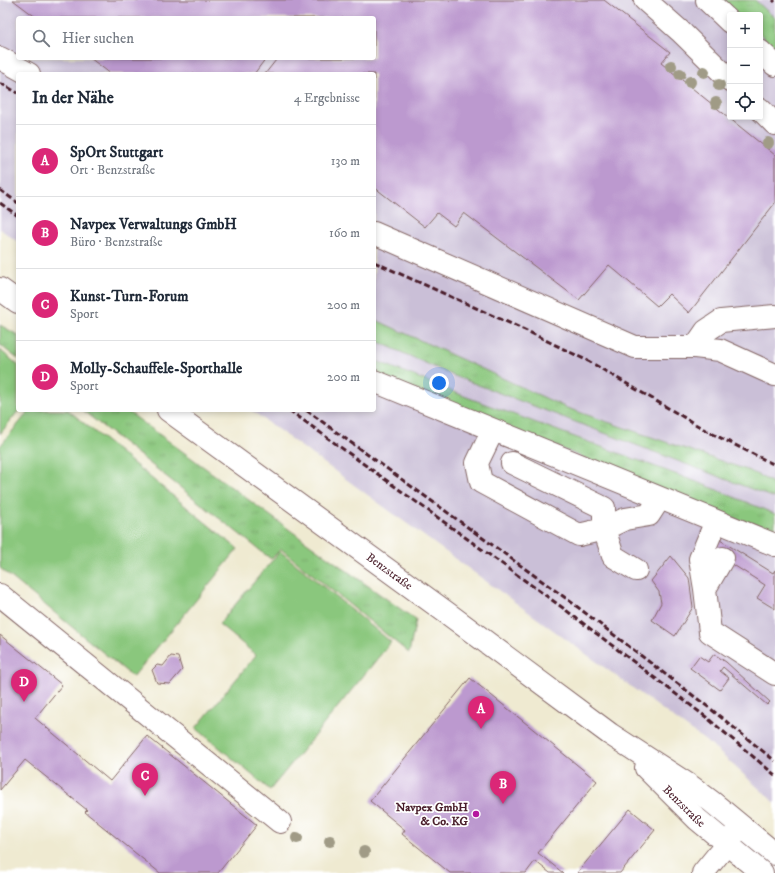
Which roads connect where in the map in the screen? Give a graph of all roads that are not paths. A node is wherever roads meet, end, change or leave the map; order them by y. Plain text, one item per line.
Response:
1 (645, 0) edge
2 (707, 0) edge
3 (727, 19) edge
4 (763, 53) edge
5 (0, 58) edge
6 (775, 65) edge
7 (25, 72) edge
8 (727, 77) edge
9 (763, 112) edge
10 (775, 124) edge
11 (376, 234) edge
12 (0, 289) edge
13 (16, 301) edge
14 (775, 316) edge
15 (695, 346) junction
16 (775, 375) edge
17 (376, 382) edge
18 (171, 412) edge
19 (493, 430) junction
20 (512, 462) dead end
21 (660, 498) junction
22 (716, 521) junction
23 (604, 530) junction
24 (731, 545) junction
25 (775, 545) edge
26 (636, 570) dead end
27 (705, 589) junction
28 (0, 595) edge
29 (775, 674) edge
30 (610, 734) junction
31 (280, 822) dead end
32 (741, 826) junction
33 (727, 844) junction
34 (775, 854) edge
35 (703, 873) edge
36 (762, 873) edge

1 - 8 main road
2 - 3 main road
4 - 6 main road
5 - 7 main road
9 - 10 main road
11 - 15 main road
12 - 13 main road
14 - 15 main road
15 - 16 main road
17 - 19 main road
18 - 30 main road, Benzstraße
19 - 21 main road
19 - 23 main road
20 - 23 main road
21 - 22 main road
21 - 23 main road
22 - 24 main road
22 - 27 main road
23 - 26 main road
24 - 25 main road
24 - 27 main road
27 - 29 main road
28 - 31 main road
30 - 32 main road, Benzstraße
30 - 33 main road, Benzstraße
32 - 33 main road
32 - 34 main road, Benzstraße
33 - 35 main road
33 - 36 main road, Benzstraße

